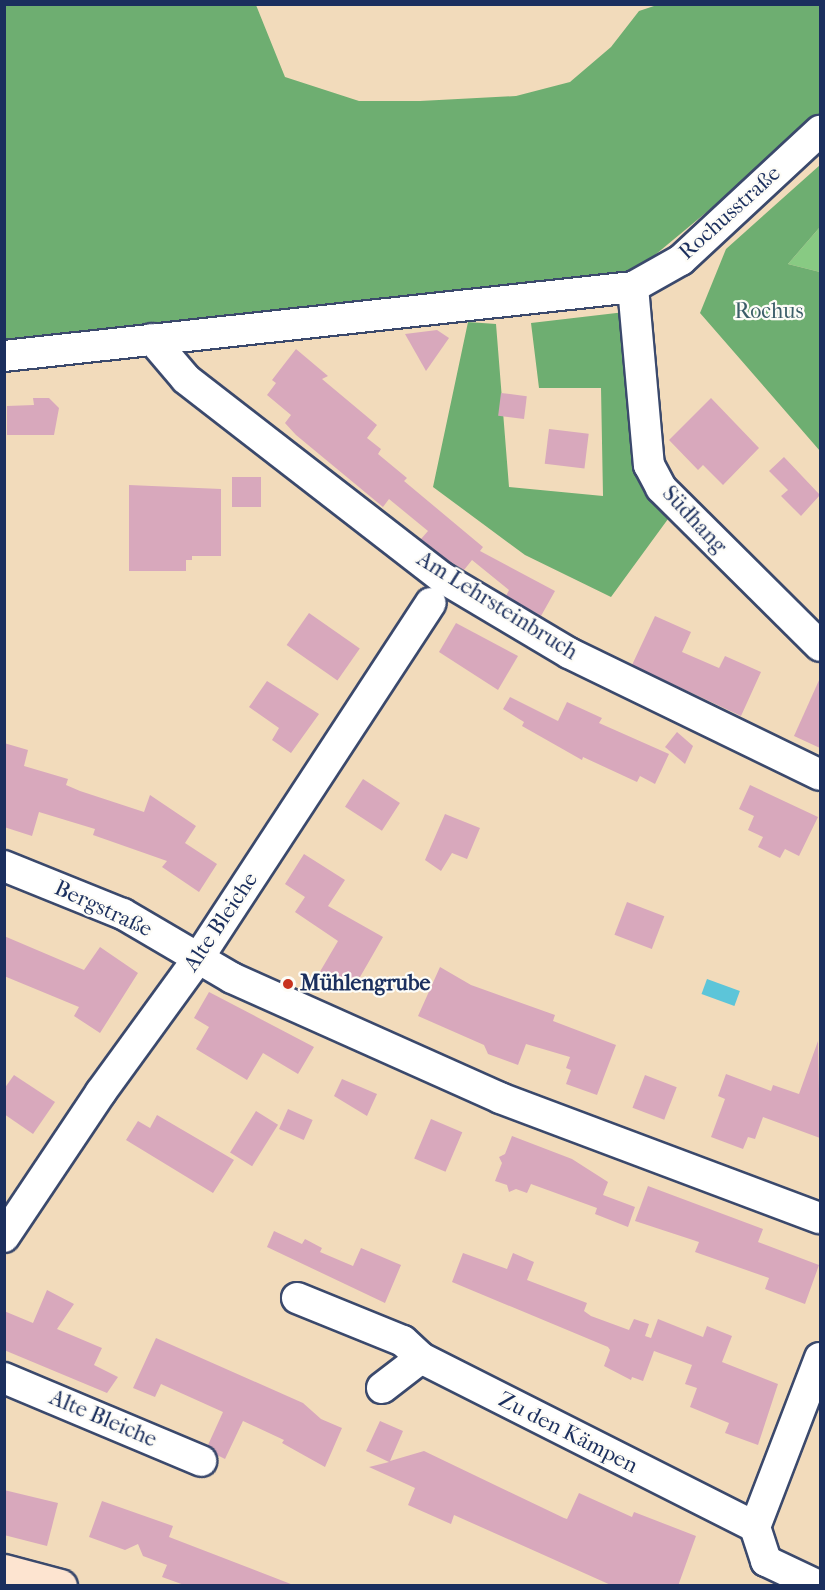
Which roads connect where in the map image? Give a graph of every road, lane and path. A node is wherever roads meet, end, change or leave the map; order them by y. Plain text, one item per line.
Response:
1 (820, 131) edge
2 (633, 287) junction
3 (152, 339) junction
4 (4, 356) edge
5 (431, 603) dead end
6 (820, 646) edge
7 (820, 775) edge
8 (4, 866) edge
9 (199, 957) junction
10 (820, 1218) edge
11 (4, 1237) edge
12 (297, 1298) dead end
13 (421, 1358) junction
14 (820, 1358) edge
15 (4, 1378) edge
16 (382, 1388) dead end
17 (201, 1461) dead end
18 (755, 1527) junction
19 (4, 1571) edge
20 (60, 1586) edge
21 (819, 1586) edge

1 - 2 street, Rochusstraße
2 - 3 street
2 - 6 street, Südhang
3 - 4 street
3 - 7 street, Am Lehrsteinbruch
5 - 9 street, Alte Bleiche
8 - 9 street, Bergstraße
9 - 10 street
9 - 11 street, Alte Bleiche
12 - 13 street, Zu den Kämpen
13 - 16 street
13 - 18 street, Zu den Kämpen
14 - 18 street
15 - 17 street, Alte Bleiche
18 - 21 street
19 - 20 street

